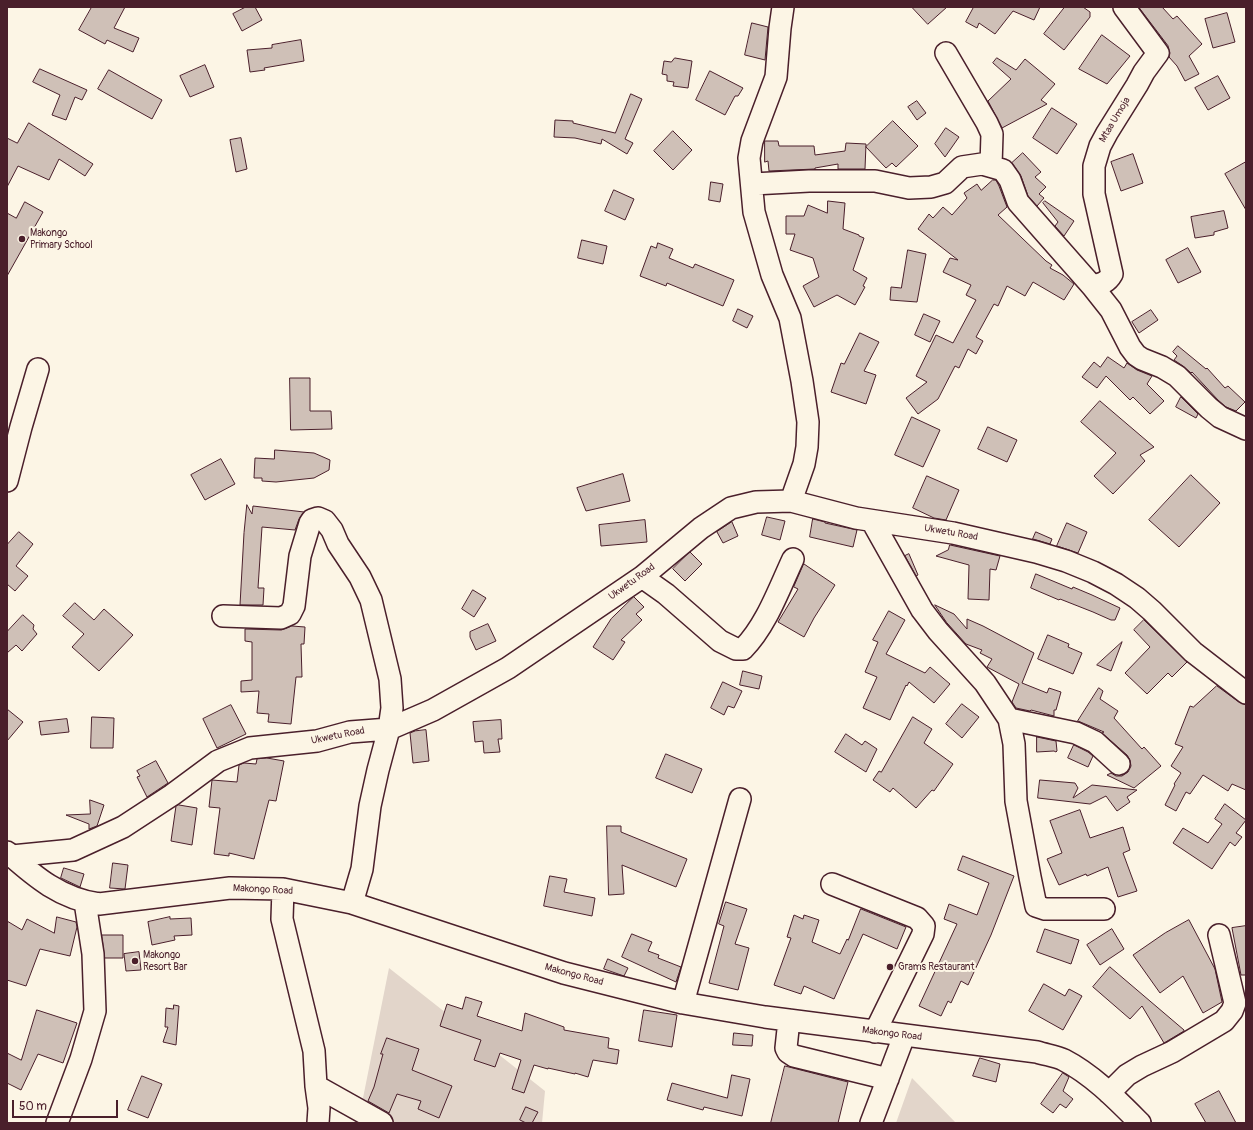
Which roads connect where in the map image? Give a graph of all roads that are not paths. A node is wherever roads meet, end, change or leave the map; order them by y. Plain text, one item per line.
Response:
1 (783, 7) edge
2 (1124, 7) edge
3 (946, 53) dead end
4 (991, 166) junction
5 (752, 184) junction
6 (1092, 286) junction
7 (38, 369) dead end
8 (1246, 429) edge
9 (7, 481) edge
10 (791, 501) junction
11 (872, 521) junction
12 (793, 559) dead end
13 (642, 577) junction
14 (223, 616) dead end
15 (1246, 693) edge
16 (1009, 719) junction
17 (389, 729) junction
18 (1119, 764) dead end
19 (740, 800) dead end
20 (10, 854) edge
21 (832, 884) dead end
22 (283, 889) junction
23 (85, 902) junction
24 (352, 903) junction
25 (1104, 909) dead end
26 (1218, 935) dead end
27 (683, 1003) junction
28 (789, 1020) junction
29 (875, 1032) junction
30 (904, 1036) junction
31 (888, 1079) junction
32 (316, 1086) junction
33 (1109, 1093) junction
34 (57, 1123) edge
35 (318, 1123) edge
36 (382, 1123) edge
37 (871, 1123) edge
38 (1140, 1123) edge

1 - 5 street
2 - 6 street, Mtaa Umoja
3 - 4 street
4 - 5 street
4 - 6 street
5 - 10 street
6 - 8 street
7 - 9 street
10 - 11 street, Ukwetu Road
10 - 13 street, Ukwetu Road
11 - 15 street, Ukwetu Road
11 - 16 street
12 - 13 street
13 - 17 street, Ukwetu Road
14 - 17 street
16 - 18 street
16 - 25 street
17 - 20 street, Ukwetu Road
17 - 24 street
19 - 27 street
20 - 23 street, Makongo Road
21 - 29 street
22 - 23 street, Makongo Road
22 - 24 street, Makongo Road
22 - 32 street
23 - 34 street
24 - 27 street, Makongo Road
26 - 33 street
27 - 28 street, Makongo Road
28 - 29 street, Makongo Road
28 - 31 street
29 - 30 street, Makongo Road
30 - 31 street
30 - 33 street, Makongo Road
31 - 37 street
32 - 35 street
32 - 36 street
33 - 38 street, Makongo Road

